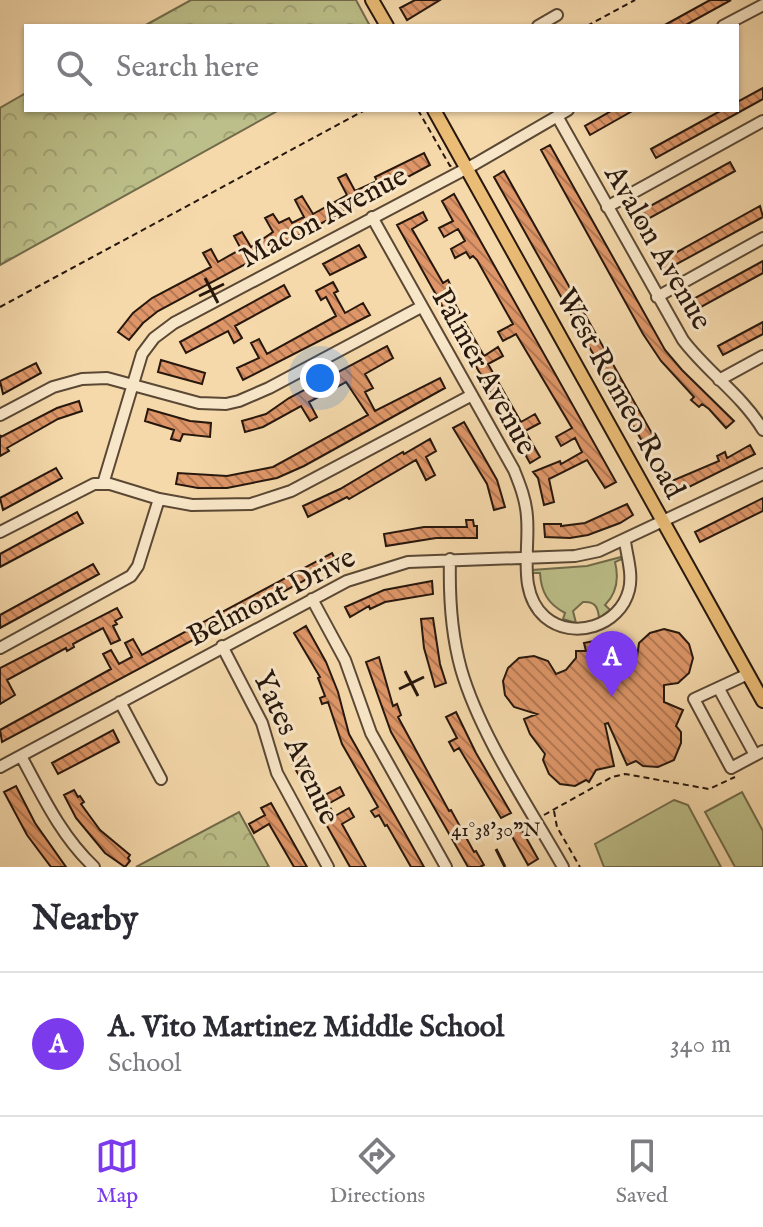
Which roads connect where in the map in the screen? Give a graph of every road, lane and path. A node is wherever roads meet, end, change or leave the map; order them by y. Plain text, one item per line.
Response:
1 (373, 0) edge
2 (635, 0) edge
3 (763, 5) edge
4 (557, 15) dead end
5 (386, 24) edge
6 (541, 24) edge
7 (591, 24) edge
8 (727, 24) edge
9 (361, 112) edge
10 (435, 112) edge
11 (564, 112) edge
12 (557, 116) junction
13 (763, 121) edge
14 (466, 167) junction
15 (607, 207) junction
16 (372, 217) junction
17 (763, 238) edge
18 (657, 297) junction
19 (0, 307) edge
20 (421, 307) junction
21 (763, 356) edge
22 (719, 380) junction
23 (133, 383) junction
24 (472, 395) junction
25 (0, 415) edge
26 (763, 430) edge
27 (763, 474) edge
28 (103, 484) junction
29 (159, 499) junction
30 (663, 522) junction
31 (0, 532) edge
32 (625, 541) junction
33 (528, 557) junction
34 (450, 559) junction
35 (312, 599) junction
36 (222, 646) junction
37 (0, 648) edge
38 (748, 674) junction
39 (719, 689) junction
40 (763, 701) edge
41 (120, 702) junction
42 (759, 753) edge
43 (21, 756) junction
44 (0, 767) edge
45 (740, 775) dead end
46 (161, 779) dead end
47 (554, 809) junction
48 (543, 816) dead end
49 (94, 867) edge
50 (328, 867) edge
51 (446, 867) edge
52 (563, 867) edge
53 (580, 867) edge

1 - 5 main road
2 - 7 path
3 - 8 street
4 - 6 street
9 - 19 path
10 - 14 main road, West Romeo Road
11 - 12 street, Macon Avenue
12 - 14 street, Macon Avenue
12 - 15 street, Avalon Avenue
13 - 15 street
14 - 16 street, Macon Avenue
14 - 30 main road, West Romeo Road
15 - 18 street, Avalon Avenue
16 - 20 street, Palmer Avenue
16 - 23 street, Macon Avenue
17 - 18 street
18 - 22 street, Avalon Avenue
20 - 23 street
20 - 24 street, Palmer Avenue
21 - 22 street
22 - 26 street, Avalon Avenue
23 - 25 street
23 - 28 street, Macon Avenue
24 - 29 street
24 - 33 street, Palmer Avenue
27 - 30 street, Belmont Drive
28 - 29 street
28 - 31 street
29 - 37 street
30 - 32 street, Belmont Drive
30 - 38 main road, West Romeo Road
32 - 33 street, Belmont Drive
32 - 33 street, Palmer Avenue
33 - 34 street, Belmont Drive
34 - 35 street, Belmont Drive
34 - 52 street
35 - 36 street, Belmont Drive
35 - 51 street
36 - 41 street, Belmont Drive
36 - 50 street, Yates Avenue
38 - 39 street
38 - 40 main road, West Romeo Road
39 - 42 street
39 - 42 street
41 - 43 street, Belmont Drive
41 - 46 street
43 - 44 street, Belmont Drive
43 - 49 street
45 - 47 path
47 - 48 path
47 - 53 path

